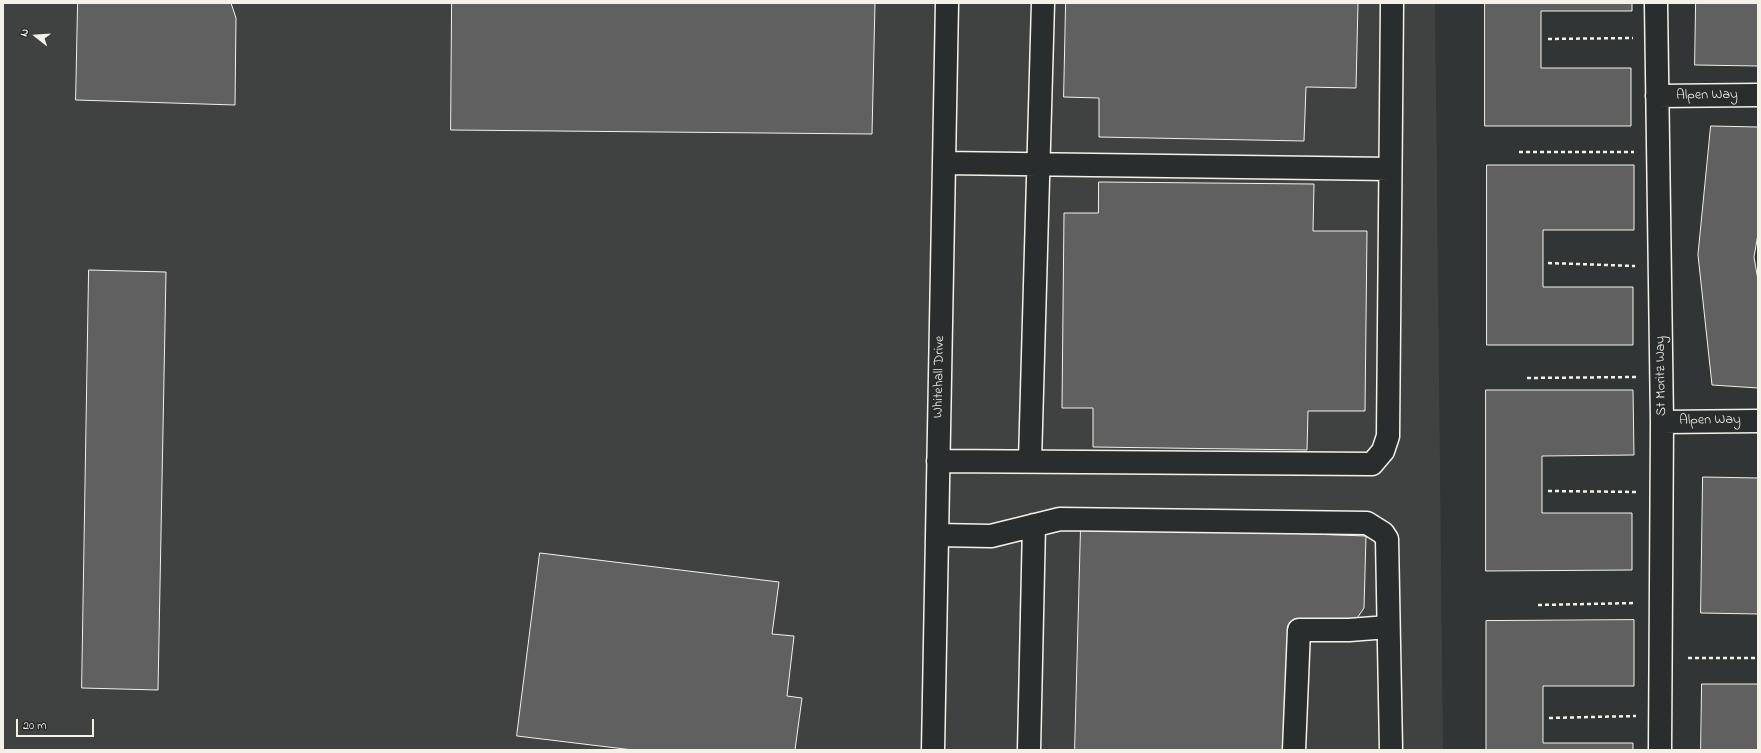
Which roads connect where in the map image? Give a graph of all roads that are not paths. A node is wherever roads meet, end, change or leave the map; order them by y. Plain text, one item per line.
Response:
1 (947, 3) edge
2 (1043, 3) edge
3 (1392, 3) edge
4 (1656, 3) edge
5 (1758, 95) edge
6 (1657, 96) junction
7 (944, 163) junction
8 (1039, 164) junction
9 (1390, 169) junction
10 (1758, 421) edge
11 (1662, 422) junction
12 (938, 461) junction
13 (1030, 461) junction
14 (1034, 524) junction
15 (937, 535) junction
16 (1388, 628) junction
17 (933, 750) edge
18 (1028, 750) edge
19 (1294, 750) edge
20 (1391, 750) edge
21 (1660, 750) edge

1 - 7 street, Whitehall Drive
2 - 8 street
3 - 9 street
4 - 6 street, St Moritz Way
5 - 6 street, Alpen Way
6 - 11 street, St Moritz Way
7 - 8 street
7 - 12 street, Whitehall Drive
8 - 9 street
8 - 13 street
9 - 13 street
10 - 11 street, Alpen Way
11 - 21 street, St Moritz Way
12 - 13 street
12 - 15 street, Whitehall Drive
14 - 15 street
14 - 16 street
14 - 18 street
15 - 17 street, Whitehall Drive
16 - 19 street
16 - 20 street

